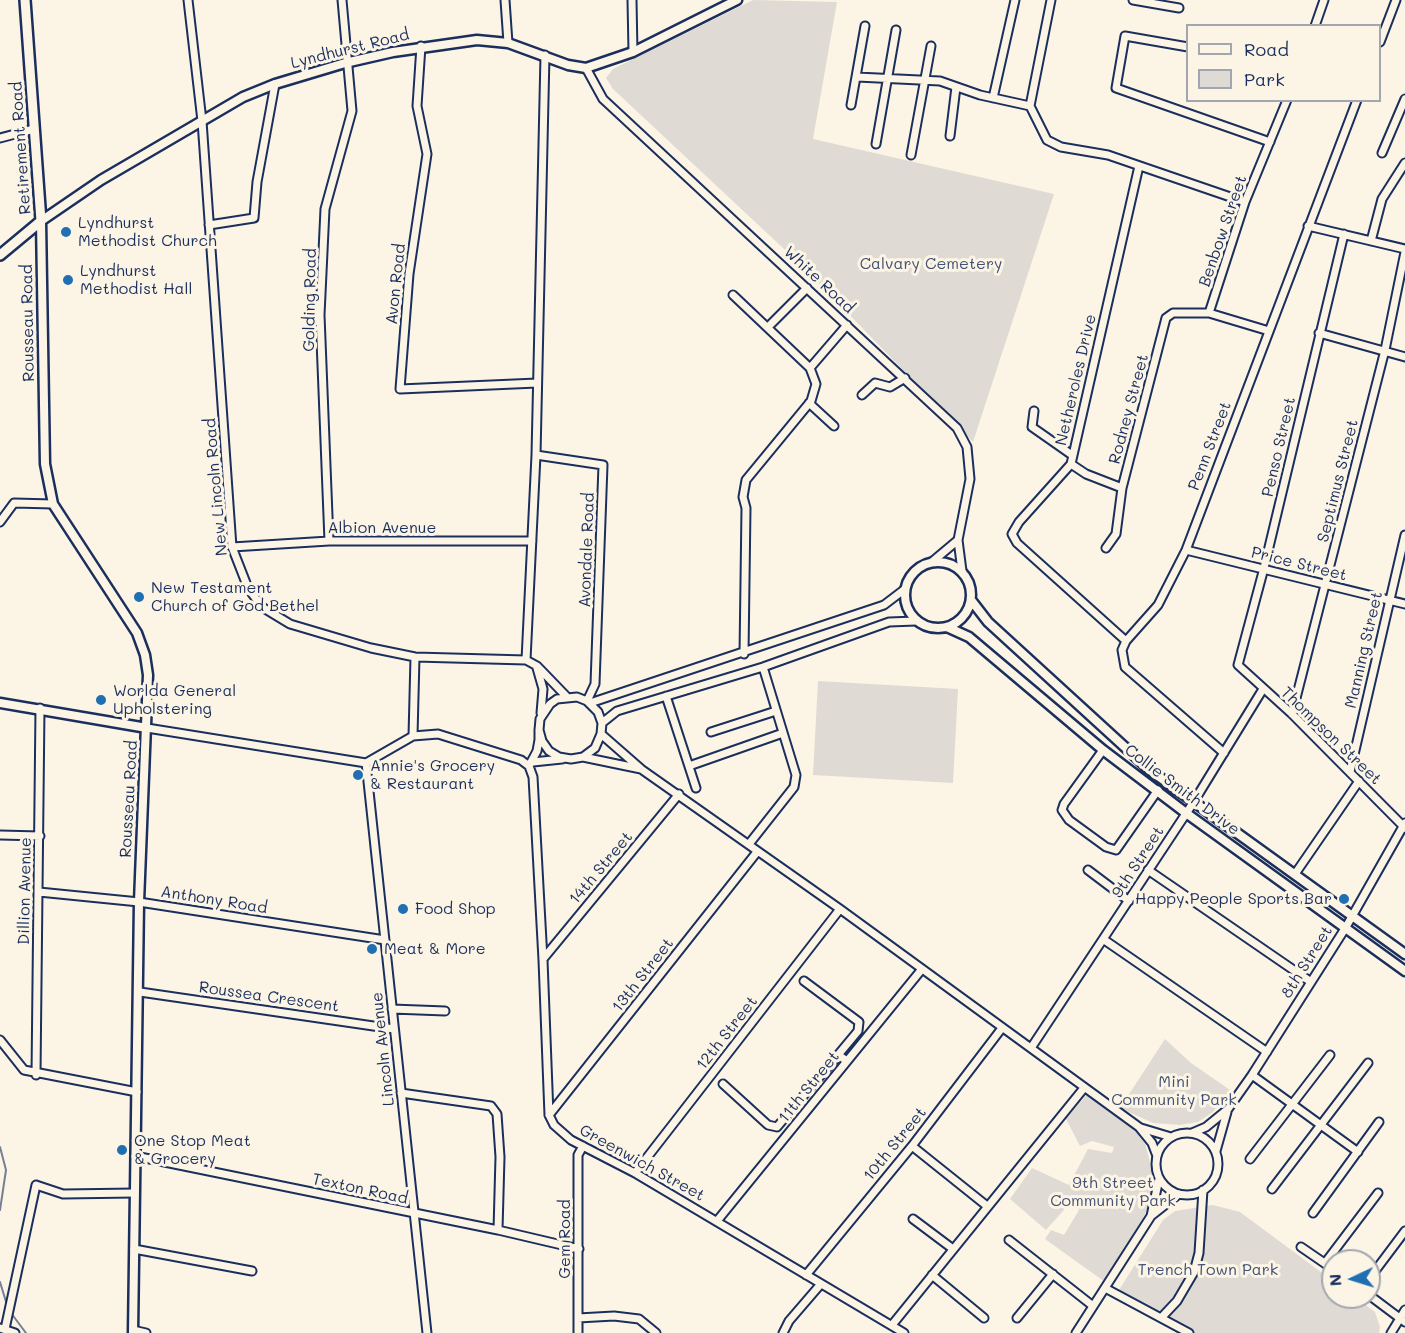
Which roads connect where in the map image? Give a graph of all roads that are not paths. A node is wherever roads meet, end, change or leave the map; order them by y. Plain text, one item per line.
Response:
1 (25, 0) edge
2 (188, 0) edge
3 (342, 0) edge
4 (505, 0) edge
5 (632, 0) edge
6 (737, 0) edge
7 (1015, 0) edge
8 (1050, 0) edge
9 (1133, 0) edge
10 (1324, 0) edge
11 (1396, 0) edge
12 (1179, 8) dead end
13 (1316, 24) edge
14 (865, 26) dead end
15 (896, 30) dead end
16 (1381, 39) edge
17 (508, 43) junction
18 (421, 46) junction
19 (931, 46) dead end
20 (1186, 47) edge
21 (633, 52) junction
22 (545, 55) junction
23 (345, 63) junction
24 (586, 68) junction
25 (857, 77) junction
26 (889, 78) junction
27 (925, 79) junction
28 (275, 84) junction
29 (956, 87) junction
30 (993, 98) junction
31 (1405, 99) edge
32 (1286, 102) edge
33 (1356, 102) edge
34 (851, 105) dead end
35 (1030, 106) junction
36 (202, 121) junction
37 (34, 129) junction
38 (950, 136) dead end
39 (0, 138) edge
40 (1270, 142) junction
41 (876, 144) dead end
42 (1382, 153) dead end
43 (911, 155) dead end
44 (1405, 163) edge
45 (1139, 166) junction
46 (1245, 202) junction
47 (41, 221) junction
48 (209, 225) junction
49 (1308, 226) junction
50 (1344, 234) junction
51 (1371, 241) junction
52 (1405, 251) edge
53 (0, 255) edge
54 (807, 288) junction
55 (733, 295) dead end
56 (1209, 313) junction
57 (847, 325) junction
58 (768, 327) junction
59 (1269, 331) junction
60 (1320, 333) junction
61 (1385, 350) junction
62 (1405, 357) edge
63 (810, 368) junction
64 (905, 378) junction
65 (537, 383) junction
66 (862, 395) dead end
67 (809, 404) junction
68 (1034, 411) dead end
69 (834, 426) dead end
70 (536, 455) junction
71 (1072, 455) junction
72 (1071, 464) junction
73 (1122, 488) junction
74 (53, 504) junction
75 (0, 522) edge
76 (1405, 535) edge
77 (958, 540) junction
78 (329, 541) junction
79 (532, 541) junction
80 (232, 547) junction
81 (1106, 548) dead end
82 (1186, 550) junction
83 (933, 561) junction
84 (1264, 568) junction
85 (962, 571) junction
86 (1325, 585) junction
87 (905, 589) junction
88 (971, 600) junction
89 (1390, 600) junction
90 (1405, 604) edge
91 (916, 621) junction
92 (947, 627) junction
93 (1126, 641) junction
94 (744, 654) junction
95 (416, 657) junction
96 (526, 660) junction
97 (1238, 665) joint
98 (537, 666) junction
99 (763, 667) junction
100 (1263, 689) junction
101 (566, 696) junction
102 (666, 696) junction
103 (588, 702) junction
104 (0, 703) edge
105 (40, 708) junction
106 (776, 711) junction
107 (1292, 714) junction
108 (540, 719) junction
109 (602, 723) junction
110 (147, 728) junction
111 (539, 730) junction
112 (711, 732) dead end
113 (783, 733) junction
114 (601, 734) junction
115 (413, 736) junction
116 (1104, 750) junction
117 (1224, 753) junction
118 (584, 757) junction
119 (571, 759) junction
120 (366, 763) junction
121 (531, 764) junction
122 (689, 766) junction
123 (641, 769) junction
124 (1350, 772) junction
125 (1359, 781) junction
126 (696, 788) dead end
127 (1158, 790) junction
128 (679, 794) junction
129 (1193, 804) junction
130 (1186, 813) junction
131 (1405, 826) edge
132 (0, 835) edge
133 (40, 836) junction
134 (749, 844) junction
135 (758, 852) junction
136 (1088, 870) dead end
137 (1148, 870) junction
138 (1295, 874) junction
139 (39, 891) junction
140 (1129, 901) junction
141 (139, 902) junction
142 (840, 909) junction
143 (1353, 915) junction
144 (1346, 927) junction
145 (1103, 939) junction
146 (385, 940) junction
147 (1405, 954) edge
148 (543, 960) junction
149 (921, 969) junction
150 (1405, 971) edge
151 (804, 981) dead end
152 (1311, 982) junction
153 (140, 992) junction
154 (392, 1009) junction
155 (445, 1011) dead end
156 (1002, 1028) junction
157 (394, 1029) junction
158 (0, 1040) edge
159 (1031, 1048) junction
160 (1267, 1052) junction
161 (838, 1055) junction
162 (1330, 1055) dead end
163 (847, 1061) junction
164 (1368, 1063) dead end
165 (36, 1074) junction
166 (1252, 1075) junction
167 (723, 1084) dead end
168 (1084, 1088) junction
169 (137, 1092) junction
170 (401, 1094) junction
171 (1292, 1104) junction
172 (1228, 1109) junction
173 (549, 1115) junction
174 (1379, 1122) dead end
175 (1321, 1125) junction
176 (1139, 1127) junction
177 (1192, 1134) junction
178 (1171, 1137) junction
179 (583, 1146) junction
180 (912, 1146) junction
181 (1216, 1151) junction
182 (1358, 1152) junction
183 (135, 1156) junction
184 (1157, 1156) junction
185 (1250, 1159) dead end
186 (635, 1173) junction
187 (1159, 1179) junction
188 (1272, 1189) dead end
189 (1203, 1190) junction
190 (135, 1193) junction
191 (1378, 1193) dead end
192 (1179, 1194) junction
193 (987, 1206) junction
194 (1313, 1213) dead end
195 (414, 1214) junction
196 (1151, 1216) junction
197 (913, 1219) dead end
198 (717, 1221) junction
199 (498, 1230) junction
200 (1405, 1231) edge
201 (1009, 1240) dead end
202 (1301, 1247) dead end
203 (134, 1249) junction
204 (953, 1249) junction
205 (1336, 1249) edge
206 (579, 1250) junction
207 (1321, 1260) edge
208 (1381, 1263) edge
209 (252, 1271) dead end
210 (1053, 1274) junction
211 (806, 1275) junction
212 (932, 1275) junction
213 (820, 1285) junction
214 (1105, 1288) junction
215 (1381, 1304) edge
216 (1093, 1306) junction
217 (1405, 1310) edge
218 (578, 1318) junction
219 (984, 1318) dead end
220 (1017, 1318) dead end
221 (1161, 1318) junction
222 (1402, 1320) edge
223 (892, 1325) junction
224 (3, 1328) edge
225 (133, 1332) edge
226 (15, 1333) edge
227 (146, 1333) edge
228 (427, 1333) edge
229 (578, 1333) edge
230 (656, 1333) edge
231 (783, 1333) edge
232 (904, 1333) edge
233 (1076, 1333) edge
234 (1189, 1333) edge
235 (1390, 1333) edge

1 - 37 main road, Retirement Road
2 - 36 street, New Lincoln Road
3 - 23 street, Golding Road
4 - 17 street
5 - 21 street
6 - 21 street
7 - 30 street
8 - 35 street
9 - 12 street
10 - 13 street
11 - 16 street
14 - 25 street
15 - 26 street
17 - 18 street, Lyndhurst Road
17 - 22 street, Lyndhurst Road
18 - 23 street, Lyndhurst Road
18 - 65 street, Avon Road
19 - 27 street
20 - 40 street
21 - 24 street
22 - 24 street, Lyndhurst Road
22 - 65 street
23 - 28 street, Lyndhurst Road
23 - 78 street, Golding Road
24 - 54 street, White Road
25 - 26 street
25 - 34 street
26 - 27 street
26 - 41 street
27 - 29 street
27 - 43 street
28 - 36 street, Lyndhurst Road
28 - 48 street
29 - 30 street
29 - 38 street
30 - 35 street
31 - 42 street
32 - 40 street, Benbow Street
33 - 49 street, Penn Street
35 - 45 street
36 - 47 street, Lyndhurst Road
36 - 48 street, New Lincoln Road
37 - 39 street
37 - 47 main road, Retirement Road
40 - 46 street, Benbow Street
44 - 51 street
45 - 46 street
45 - 71 street, Netheroles Drive
46 - 56 street, Benbow Street
47 - 53 main road, Lyndhurst Road
47 - 74 street, Rousseau Road
48 - 80 street, New Lincoln Road
49 - 50 street
49 - 59 street, Penn Street
50 - 51 street
50 - 60 street, Penso Street
51 - 52 street
52 - 61 street, Septimus Street
54 - 57 street, White Road
54 - 58 street
55 - 58 street
56 - 59 street, Benbow Street
56 - 73 street, Rodney Street
57 - 63 street
57 - 64 street, White Road
58 - 63 street
59 - 82 street, Penn Street
60 - 61 street
60 - 84 street, Penso Street
61 - 62 street
61 - 86 street, Septimus Street
63 - 67 street
64 - 66 street
64 - 77 street, White Road
65 - 70 street
67 - 69 street
67 - 94 street
68 - 71 street
70 - 79 street
70 - 103 street, Avondale Road
71 - 72 street, Netheroles Drive
72 - 73 street
72 - 93 street, Netheroles Drive
73 - 81 street, Rodney Street
74 - 75 street
74 - 110 street, Rousseau Road
76 - 89 street, Manning Street
77 - 83 street
77 - 85 street, White Road
78 - 79 street, Albion Avenue
78 - 80 street, Albion Avenue
79 - 96 street
80 - 95 street, New Lincoln Road
82 - 84 street, Price Street
82 - 93 street, Penn Street
83 - 85 street
83 - 87 street
84 - 86 street, Price Street
84 - 97 street, Penso Street
85 - 88 street
86 - 89 street, Price Street
86 - 107 street, Septimus Street
87 - 91 street
87 - 94 street
88 - 92 street
88 - 129 street, Collie Smith Drive
89 - 90 street, Price Street
89 - 124 street, Manning Street
91 - 92 street
91 - 99 street
92 - 116 street, Collie Smith Drive
93 - 117 street
94 - 103 street
95 - 96 street, New Lincoln Road
95 - 115 street
96 - 98 street
97 - 100 street, Thompson Street
98 - 101 street
98 - 108 street
99 - 102 street
99 - 106 street
100 - 107 street, Thompson Street
100 - 117 street, 9th Street
101 - 103 street
101 - 108 street
102 - 109 street
102 - 122 street
103 - 109 street
104 - 105 street
105 - 110 street
105 - 133 street, Dillion Avenue
106 - 112 street
106 - 113 street
107 - 124 street, Thompson Street
108 - 111 street
109 - 114 street
110 - 120 street
110 - 141 street, Rousseau Road
111 - 119 street
111 - 121 street
113 - 122 street
113 - 134 street
114 - 118 street
114 - 123 street
115 - 120 street
115 - 121 street
116 - 127 street, Collie Smith Drive
116 - 127 street
117 - 129 street, 9th Street
118 - 119 street
118 - 123 street
119 - 121 street
120 - 146 street, Lincoln Avenue
121 - 148 street
122 - 126 street
123 - 128 street
124 - 125 street, Thompson Street
125 - 131 street, Thompson Street
125 - 138 street
127 - 130 street, Collie Smith Drive
128 - 134 street
128 - 148 street, 14th Street
129 - 130 street, 9th Street
129 - 138 street, Collie Smith Drive
130 - 137 street, 9th Street
130 - 144 street, Collie Smith Drive
131 - 143 street, 8th Street
132 - 133 street
133 - 139 street, Dillion Avenue
134 - 135 street
135 - 142 street
135 - 173 street, 13th Street
136 - 140 street
137 - 140 street, 9th Street
137 - 152 street
138 - 143 street, Collie Smith Drive
139 - 141 street, Anthony Road
139 - 165 street, Dillion Avenue
140 - 145 street, 9th Street
141 - 146 street, Anthony Road
141 - 153 street, Rousseau Road
142 - 149 street
142 - 186 street, 12th Street
143 - 144 street, 8th Street
143 - 147 street, Collie Smith Drive
144 - 150 street, Collie Smith Drive
144 - 152 street, 8th Street
145 - 159 street, 9th Street
145 - 160 street
146 - 154 street, Lincoln Avenue
148 - 173 street
149 - 156 street
149 - 163 street, 11th Street
151 - 161 street
152 - 160 street, 8th Street
153 - 157 street, Roussea Crescent
153 - 169 street, Rousseau Road
154 - 155 street
154 - 157 street, Lincoln Avenue
156 - 159 street
156 - 180 street, 10th Street
157 - 170 street, Lincoln Avenue
158 - 165 street
159 - 168 street
160 - 166 street, 8th Street
161 - 163 street
161 - 167 street
162 - 171 street
163 - 198 street, 11th Street
164 - 175 street
165 - 169 street
166 - 171 street
166 - 172 street, 8th Street
168 - 176 street
168 - 193 street
169 - 183 street, Rousseau Road
170 - 195 street, Lincoln Avenue
170 - 199 street
171 - 175 street
171 - 185 street
172 - 177 street
172 - 181 street
173 - 179 street, Greenwich Street
174 - 182 street
175 - 182 street
175 - 188 street
176 - 178 street
176 - 184 street
177 - 178 street
177 - 181 street
178 - 184 street
179 - 186 street, Greenwich Street
179 - 206 street, Gem Road
180 - 193 street
180 - 211 street, 10th Street
181 - 189 street
182 - 194 street
183 - 190 street, Rousseau Road
183 - 195 street, Texton Road
184 - 187 street
186 - 198 street, Greenwich Street
187 - 192 street
187 - 196 street
189 - 192 street
189 - 221 street
190 - 203 street, Rousseau Road
190 - 224 street
191 - 205 street
192 - 196 street
193 - 204 street
195 - 199 street, Texton Road
195 - 228 street, Lincoln Avenue
196 - 214 street
197 - 204 street
198 - 211 street, Greenwich Street
199 - 206 street, Texton Road
200 - 208 street
201 - 210 street
202 - 207 street
203 - 209 street
203 - 225 street, Rousseau Road
204 - 212 street
206 - 218 street, Gem Road
210 - 216 street
210 - 220 street
211 - 213 street, Greenwich Street
212 - 219 street
212 - 223 street
213 - 223 street, Greenwich Street
213 - 231 street
214 - 216 street
214 - 221 street
215 - 222 street
216 - 233 street
217 - 222 street
218 - 229 street, Gem Road
218 - 230 street
221 - 234 street
222 - 235 street
223 - 232 street, Greenwich Street
224 - 226 street
225 - 227 street

